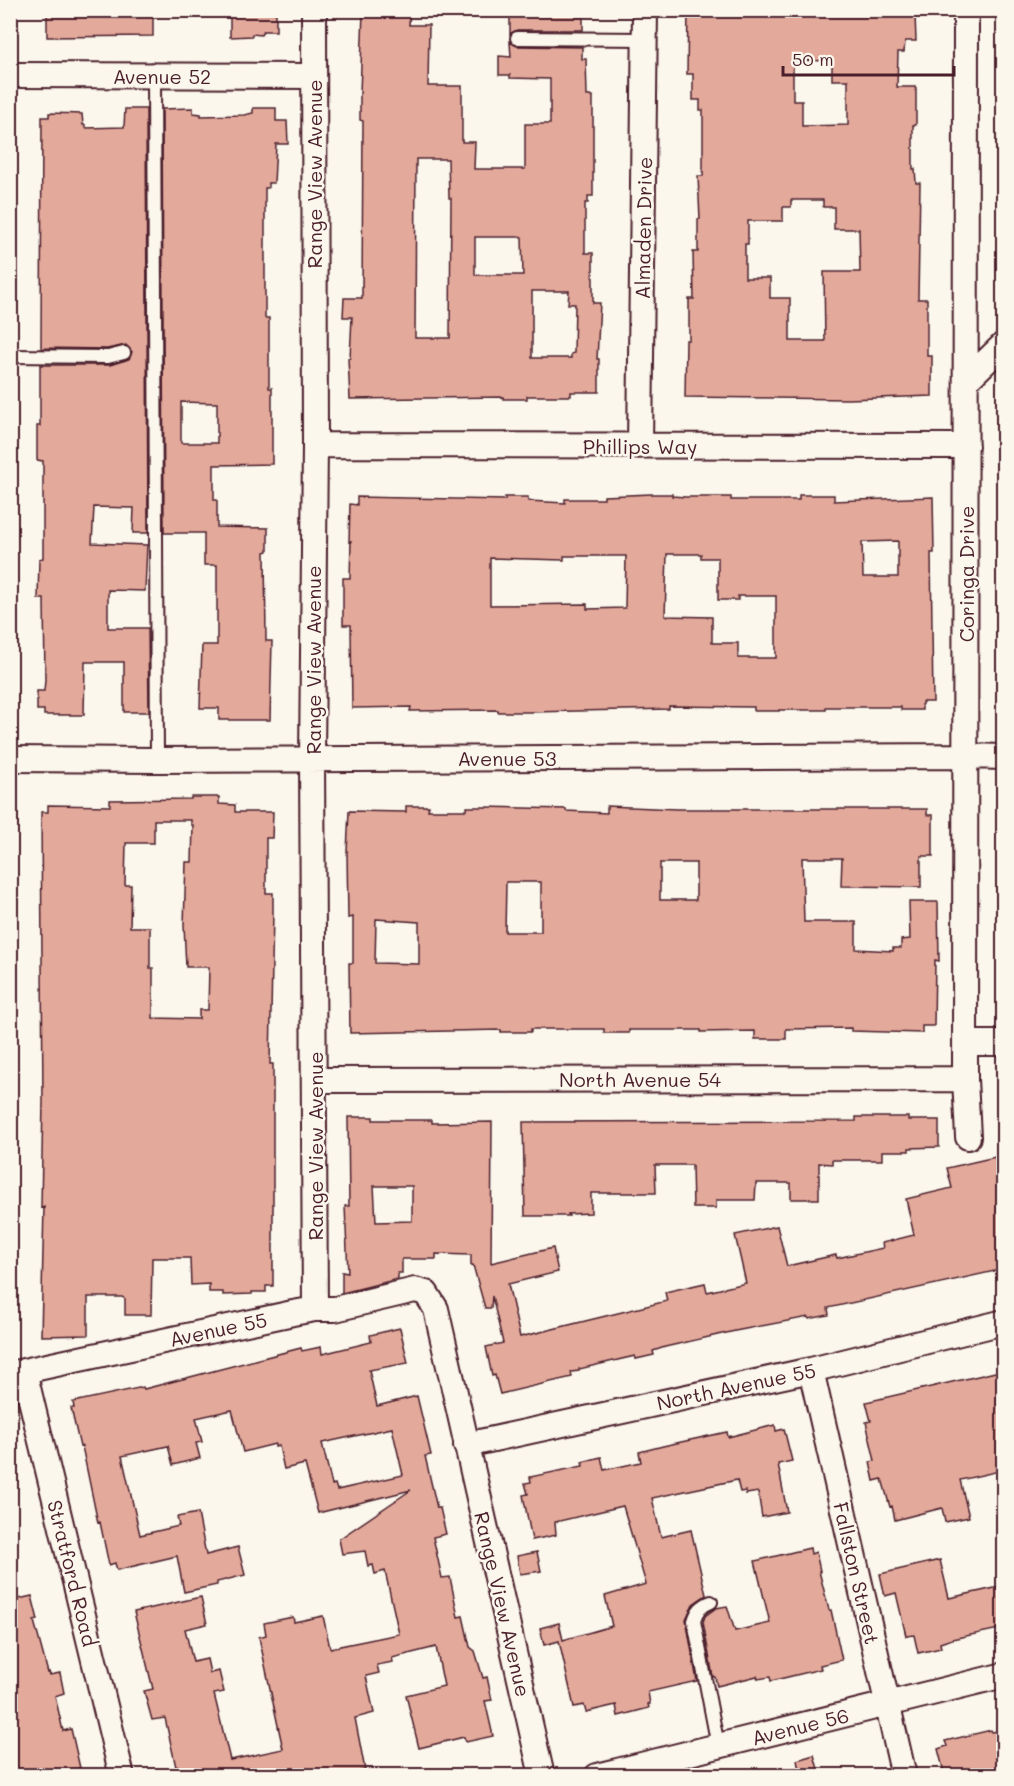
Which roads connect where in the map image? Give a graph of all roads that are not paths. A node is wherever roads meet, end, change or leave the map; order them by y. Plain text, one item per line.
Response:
1 (314, 10) edge
2 (645, 10) edge
3 (966, 10) edge
4 (517, 38) dead end
5 (645, 39) junction
6 (10, 75) edge
7 (154, 76) junction
8 (314, 76) junction
9 (1004, 344) edge
10 (124, 353) dead end
11 (10, 356) edge
12 (966, 381) junction
13 (315, 445) junction
14 (640, 446) junction
15 (966, 446) junction
16 (966, 756) junction
17 (1004, 757) edge
18 (10, 759) edge
19 (312, 759) junction
20 (157, 760) junction
21 (966, 1043) junction
22 (1004, 1043) edge
23 (965, 1078) junction
24 (315, 1080) junction
25 (968, 1137) dead end
26 (426, 1293) joint
27 (315, 1309) junction
28 (1004, 1322) edge
29 (811, 1370) junction
30 (17, 1373) edge
31 (466, 1445) junction
32 (711, 1602) dead end
33 (1004, 1675) edge
34 (888, 1704) junction
35 (718, 1746) junction
36 (122, 1776) edge
37 (542, 1776) edge
38 (597, 1776) edge
39 (904, 1776) edge

1 - 8 street, Range View Avenue
2 - 5 street, Almaden Drive
3 - 12 street, Coringa Drive
4 - 5 lane
5 - 14 street, Almaden Drive
6 - 7 street, Avenue 52
7 - 8 street, Avenue 52
7 - 20 lane
8 - 13 street, Range View Avenue
9 - 12 street
10 - 11 lane
12 - 15 street, Coringa Drive
13 - 14 street, Phillips Way
13 - 19 street, Range View Avenue
14 - 15 street, Phillips Way
15 - 16 street, Coringa Drive
16 - 17 street, Avenue 53
16 - 19 street, Avenue 53
16 - 21 street, Coringa Drive
18 - 20 street, Avenue 53
19 - 20 street, Avenue 53
19 - 24 street, Range View Avenue
21 - 22 street
21 - 23 street, Coringa Drive
23 - 24 street, North Avenue 54
23 - 25 street, Coringa Drive
24 - 27 street, Range View Avenue
26 - 27 street, Avenue 55
26 - 31 street, Range View Avenue
27 - 30 street, Avenue 55
28 - 29 street, North Avenue 55
29 - 31 street, North Avenue 55
29 - 34 street, Fallston Street
30 - 36 street, Stratford Road
31 - 37 street, Range View Avenue
32 - 35 lane
33 - 34 street, Avenue 56
34 - 35 street, Avenue 56
34 - 39 street, Fallston Street
35 - 38 street, Avenue 56

